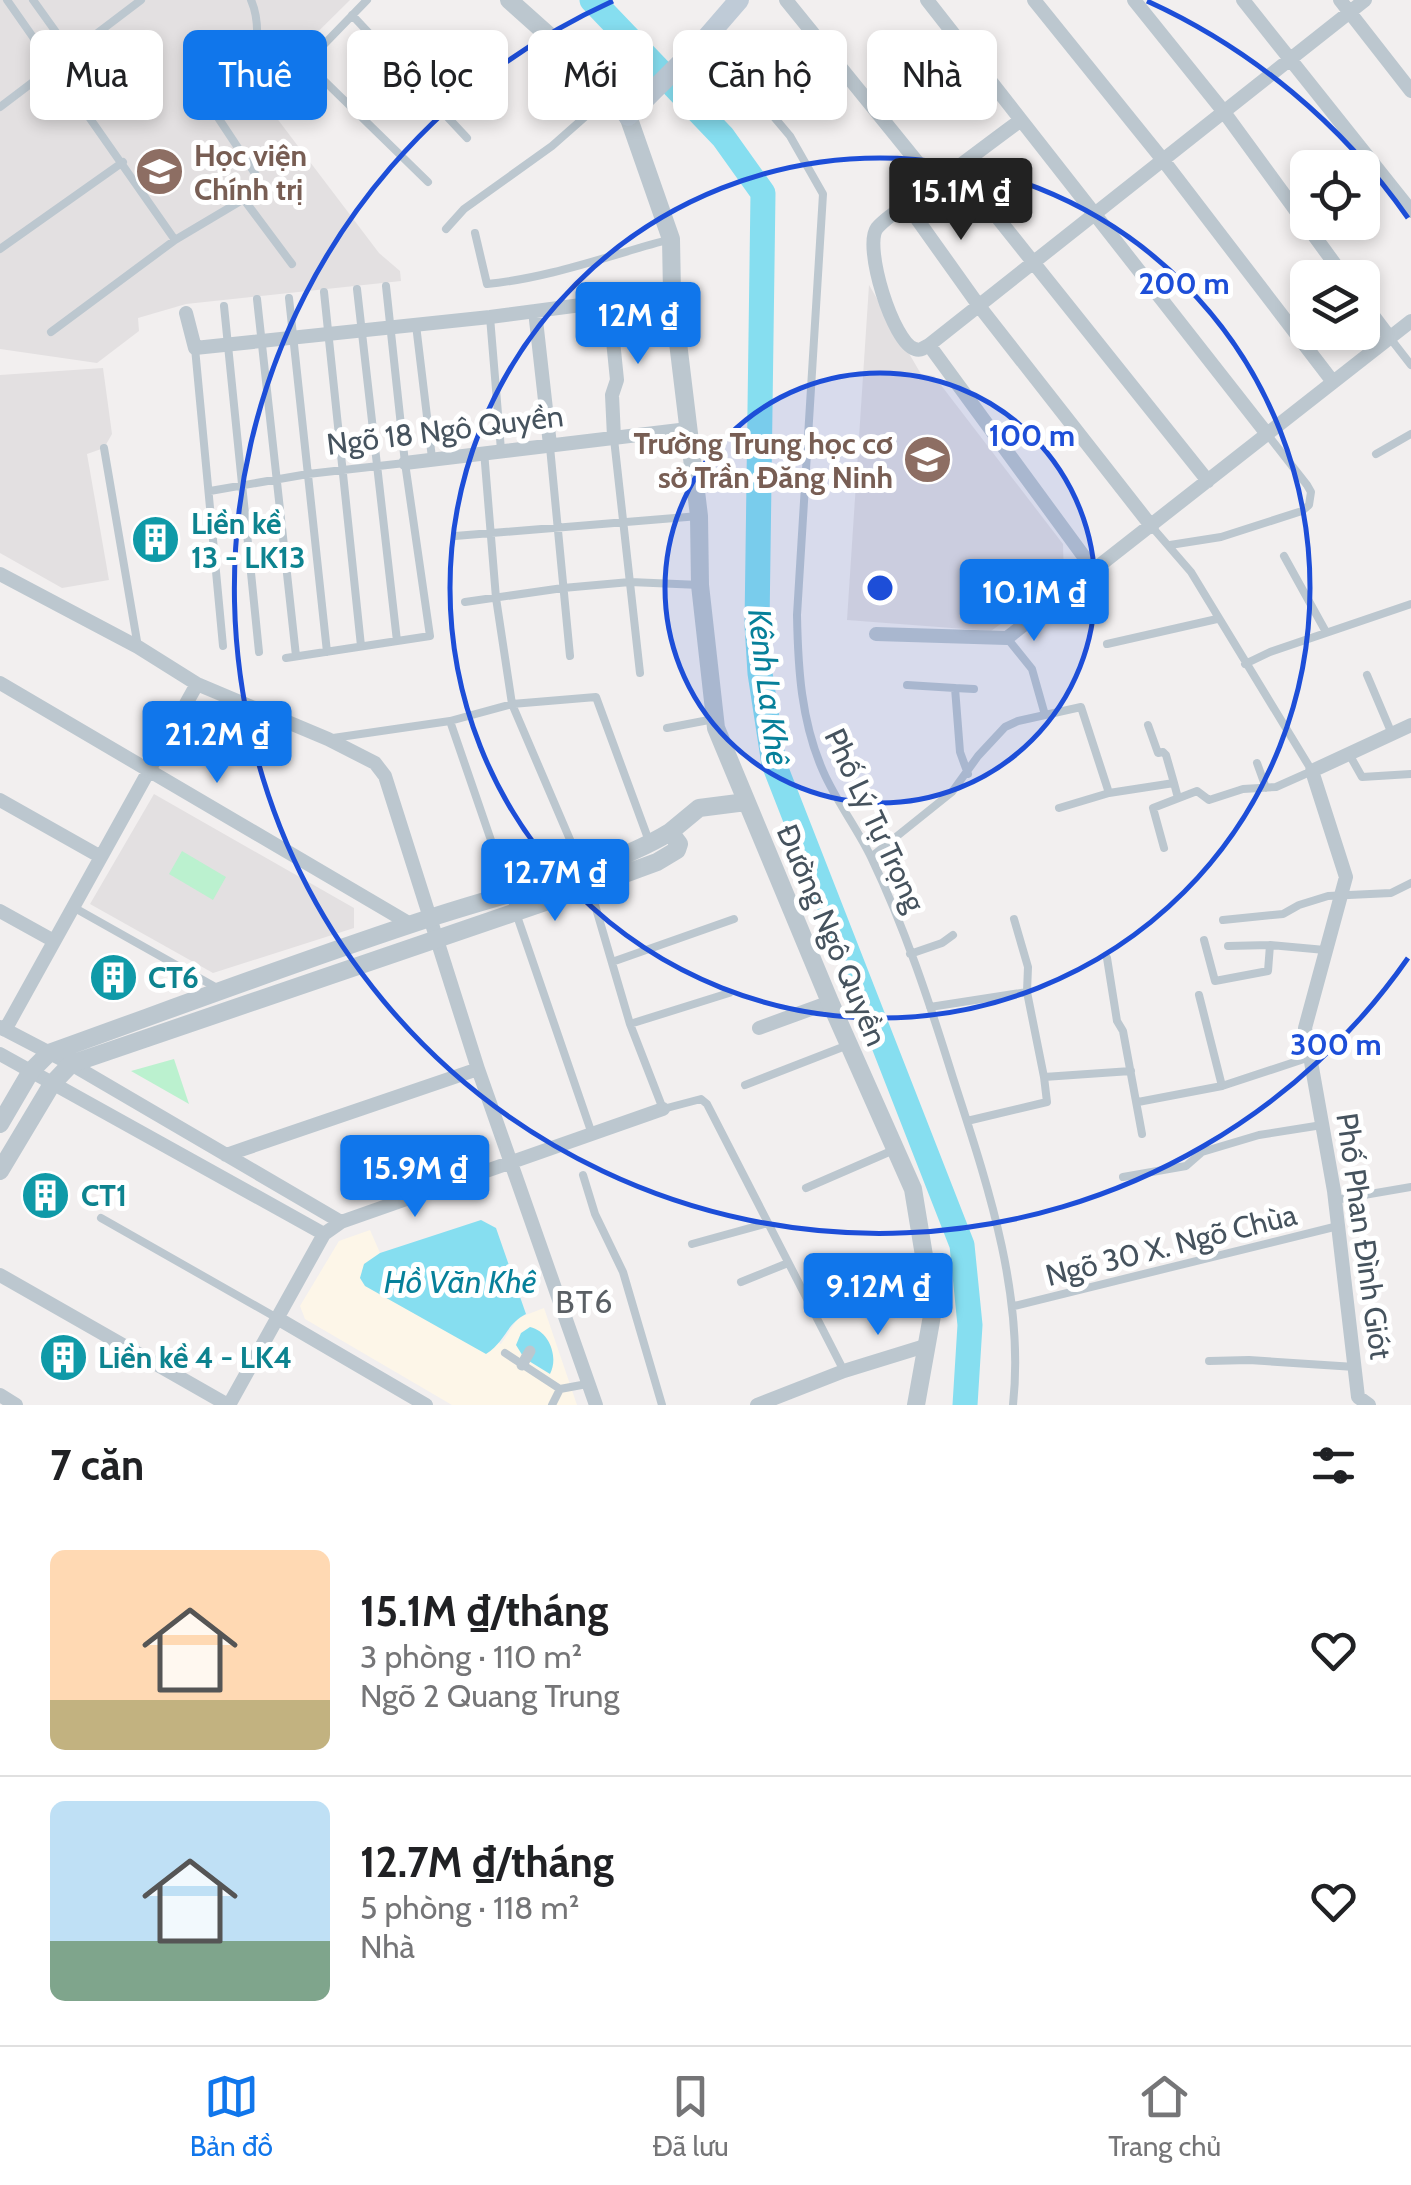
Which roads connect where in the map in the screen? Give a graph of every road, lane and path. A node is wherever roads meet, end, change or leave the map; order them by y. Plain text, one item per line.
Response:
1 (7, 0) edge
2 (33, 0) edge
3 (141, 0) edge
4 (251, 0) edge
5 (366, 0) edge
6 (509, 0) edge
7 (739, 0) edge
8 (786, 0) edge
9 (1034, 0) edge
10 (1134, 0) edge
11 (1243, 0) edge
12 (1365, 0) edge
13 (931, 1) edge
14 (1345, 6) edge
15 (352, 15) junction
16 (55, 30) edge
17 (101, 30) edge
18 (543, 30) edge
19 (713, 30) edge
20 (30, 32) edge
21 (1291, 58) junction
22 (673, 71) edge
23 (30, 84) edge
24 (1411, 91) edge
25 (653, 92) edge
26 (0, 107) edge
27 (1224, 112) junction
28 (93, 120) edge
29 (581, 120) edge
30 (638, 120) edge
31 (776, 120) edge
32 (1021, 120) junction
33 (467, 138) dead end
34 (1163, 160) junction
35 (123, 162) junction
36 (957, 167) junction
37 (428, 182) dead end
38 (935, 184) junction
39 (245, 201) junction
40 (907, 205) junction
41 (1411, 211) edge
42 (1095, 214) junction
43 (446, 229) dead end
44 (475, 232) dead end
45 (671, 239) junction
46 (175, 240) junction
47 (0, 249) edge
48 (1332, 260) edge
49 (1033, 263) junction
50 (292, 264) dead end
51 (386, 286) dead end
52 (357, 289) dead end
53 (324, 292) dead end
54 (672, 293) junction
55 (289, 298) dead end
56 (256, 299) dead end
57 (608, 301) junction
58 (224, 306) dead end
59 (979, 306) junction
60 (536, 311) junction
61 (186, 313) dead end
62 (490, 317) junction
63 (1411, 321) edge
64 (416, 325) junction
65 (1380, 325) edge
66 (390, 327) junction
67 (362, 331) junction
68 (51, 332) dead end
69 (327, 334) junction
70 (294, 336) junction
71 (1390, 338) junction
72 (260, 340) junction
73 (228, 344) junction
74 (929, 346) junction
75 (195, 348) junction
76 (1411, 366) edge
77 (1333, 382) junction
78 (688, 429) junction
79 (1267, 434) junction
80 (1411, 434) edge
81 (614, 437) junction
82 (550, 444) junction
83 (104, 448) dead end
84 (502, 450) junction
85 (484, 451) junction
86 (1376, 454) dead end
87 (432, 458) junction
88 (405, 463) junction
89 (377, 465) junction
90 (341, 471) junction
91 (308, 474) junction
92 (275, 479) junction
93 (1208, 481) junction
94 (242, 485) junction
95 (210, 491) junction
96 (699, 516) junction
97 (624, 523) junction
98 (557, 527) junction
99 (1152, 527) junction
100 (492, 533) junction
101 (454, 536) dead end
102 (1170, 545) junction
103 (1284, 556) dead end
104 (1093, 569) junction
105 (0, 574) edge
106 (630, 582) junction
107 (700, 585) junction
108 (563, 588) junction
109 (496, 598) junction
110 (464, 602) dead end
111 (1411, 604) edge
112 (1217, 618) junction
113 (1326, 632) junction
114 (876, 634) dead end
115 (1006, 638) junction
116 (397, 641) junction
117 (1108, 644) dead end
118 (222, 646) dead end
119 (361, 646) junction
120 (138, 647) junction
121 (259, 652) dead end
122 (327, 652) junction
123 (570, 656) dead end
124 (1245, 664) junction
125 (640, 673) dead end
126 (1367, 676) dead end
127 (0, 684) edge
128 (197, 684) junction
129 (907, 685) dead end
130 (954, 688) junction
131 (974, 689) dead end
132 (512, 704) junction
133 (1045, 714) junction
134 (714, 720) junction
135 (450, 721) junction
136 (1411, 725) edge
137 (1148, 726) dead end
138 (667, 728) dead end
139 (1392, 734) junction
140 (328, 739) junction
141 (1349, 754) junction
142 (1257, 763) dead end
143 (1312, 771) junction
144 (148, 772) junction
145 (968, 774) junction
146 (1411, 774) edge
147 (1174, 783) junction
148 (1266, 788) junction
149 (1109, 793) junction
150 (1178, 798) junction
151 (0, 800) edge
152 (746, 802) junction
153 (1059, 808) dead end
154 (1164, 848) dead end
155 (653, 853) junction
156 (101, 857) junction
157 (871, 857) junction
158 (582, 869) junction
159 (1411, 884) edge
160 (589, 887) junction
161 (1340, 895) junction
162 (512, 902) junction
163 (73, 907) junction
164 (0, 911) edge
165 (734, 919) dead end
166 (1014, 919) dead end
167 (1223, 920) dead end
168 (421, 921) junction
169 (953, 934) dead end
170 (436, 937) junction
171 (1204, 940) dead end
172 (54, 941) junction
173 (1228, 946) dead end
174 (1270, 946) junction
175 (1325, 950) junction
176 (910, 954) junction
177 (1107, 958) dead end
178 (612, 962) junction
179 (222, 991) junction
180 (1028, 992) junction
181 (729, 993) dead end
182 (1199, 994) dead end
183 (830, 1002) junction
184 (930, 1007) junction
185 (630, 1024) junction
186 (2, 1028) edge
187 (759, 1028) dead end
188 (848, 1045) junction
189 (49, 1052) junction
190 (0, 1054) edge
191 (1310, 1058) junction
192 (72, 1064) junction
193 (478, 1069) junction
194 (1131, 1070) junction
195 (31, 1071) junction
196 (1044, 1078) junction
197 (52, 1084) junction
198 (745, 1086) dead end
199 (1222, 1086) junction
200 (1138, 1102) junction
201 (663, 1110) junction
202 (967, 1122) junction
203 (0, 1124) edge
204 (1322, 1125) junction
205 (592, 1134) junction
206 (1142, 1134) dead end
207 (896, 1149) junction
208 (226, 1155) junction
209 (510, 1164) junction
210 (0, 1171) edge
211 (583, 1175) dead end
212 (1123, 1177) dead end
213 (1411, 1187) edge
214 (806, 1188) dead end
215 (1335, 1200) junction
216 (101, 1218) dead end
217 (341, 1222) junction
218 (768, 1223) junction
219 (1338, 1226) junction
220 (324, 1234) junction
221 (692, 1244) dead end
222 (788, 1262) junction
223 (0, 1274) edge
224 (741, 1282) dead end
225 (1014, 1306) junction
226 (276, 1318) junction
227 (924, 1346) junction
228 (530, 1351) dead end
229 (505, 1354) dead end
230 (1210, 1362) dead end
231 (522, 1365) junction
232 (1355, 1367) junction
233 (844, 1371) junction
234 (587, 1384) junction
235 (560, 1389) junction
236 (0, 1396) edge
237 (782, 1400) edge
238 (16, 1405) edge
239 (229, 1405) edge
240 (426, 1405) edge
241 (552, 1405) edge
242 (596, 1405) edge
243 (662, 1405) edge
244 (756, 1405) edge
245 (916, 1405) edge
246 (1013, 1405) edge
247 (1369, 1405) edge

1 - 20 lane
2 - 16 lane
3 - 17 lane
4 - 39 lane
5 - 15 lane
6 - 18 street, Đường Ngô Quyền
7 - 19 main road
8 - 38 street
9 - 34 street
10 - 27 street
11 - 21 street
12 - 14 street
13 - 32 street
14 - 21 street
14 - 24 street
15 - 33 lane
15 - 37 lane
21 - 27 street
21 - 41 street
22 - 25 main road
23 - 26 lane
27 - 34 street
27 - 48 street
28 - 35 lane
29 - 43 lane
30 - 45 street, Đường Ngô Quyền
31 - 157 lane, Phố Lý Tự Trọng
32 - 36 street
32 - 42 street
34 - 42 street
34 - 77 street
35 - 46 lane
35 - 47 lane
36 - 38 street
36 - 49 street
38 - 40 street
39 - 46 lane
39 - 50 lane
40 - 59 street
40 - 74 street
42 - 49 street
42 - 79 street
44 - 45 lane
45 - 54 street, Đường Ngô Quyền
46 - 68 lane
49 - 59 street
49 - 93 street
51 - 66 lane
52 - 67 lane
53 - 69 lane
54 - 57 street
54 - 78 street, Đường Ngô Quyền
55 - 70 lane
56 - 72 lane
57 - 60 street
57 - 81 street
58 - 73 lane
59 - 74 street
59 - 99 street
60 - 62 street
60 - 82 street
61 - 75 street
62 - 64 street
62 - 84 lane
63 - 71 street
64 - 66 street
64 - 87 lane
65 - 71 street
66 - 67 street
66 - 88 lane
67 - 69 street
67 - 89 lane
69 - 70 street
69 - 90 lane
70 - 72 street
70 - 91 lane
71 - 76 lane
71 - 77 street
72 - 73 street
72 - 92 lane
73 - 75 street
73 - 94 lane
74 - 104 street
75 - 95 lane
77 - 79 street
78 - 81 street, Ngõ 18 Ngô Quyền
78 - 96 street, Đường Ngô Quyền
79 - 93 street
79 - 102 lane
80 - 86 lane
81 - 82 street, Ngõ 18 Ngô Quyền
81 - 97 lane
82 - 84 street, Ngõ 18 Ngô Quyền
82 - 98 lane
83 - 120 lane
84 - 85 street, Ngõ 18 Ngô Quyền
85 - 87 street, Ngõ 18 Ngô Quyền
85 - 100 lane
87 - 88 street, Ngõ 18 Ngô Quyền
88 - 89 lane, Ngõ 18 Ngô Quyền
88 - 116 lane
89 - 90 lane, Ngõ 18 Ngô Quyền
89 - 116 lane
90 - 91 lane, Ngõ 18 Ngô Quyền
90 - 119 lane
91 - 92 lane, Ngõ 18 Ngô Quyền
91 - 122 lane
92 - 94 lane, Ngõ 18 Ngô Quyền
92 - 122 lane
93 - 99 street
94 - 95 lane, Ngõ 18 Ngô Quyền
94 - 121 lane
95 - 118 lane
96 - 97 lane
96 - 107 street, Đường Ngô Quyền
97 - 98 lane
97 - 106 lane
98 - 100 lane
98 - 108 lane
99 - 102 lane
99 - 104 street
100 - 101 lane
100 - 109 lane
102 - 112 lane
103 - 113 lane
104 - 115 street
105 - 120 street
106 - 107 lane
106 - 108 lane
106 - 125 lane
107 - 134 street, Đường Ngô Quyền
108 - 109 lane
108 - 123 lane
109 - 110 lane
109 - 132 lane
111 - 113 lane
112 - 117 lane
112 - 124 lane
113 - 124 lane
114 - 115 street
115 - 133 lane
116 - 119 lane
119 - 122 lane
120 - 128 street
124 - 143 lane
126 - 139 lane
127 - 144 street
128 - 140 street
128 - 144 street
129 - 130 lane
130 - 131 lane
130 - 145 lane
132 - 135 lane
132 - 155 lane
132 - 158 lane
133 - 145 lane
133 - 149 lane
134 - 138 lane
134 - 152 street, Đường Ngô Quyền
135 - 140 lane
135 - 162 lane
136 - 139 street
137 - 147 lane
139 - 141 street
140 - 168 street
141 - 143 street
141 - 146 lane
142 - 148 lane
143 - 148 lane
143 - 161 street, Phố Phan Đình Giót
144 - 156 street
144 - 168 street
145 - 157 lane
147 - 149 lane
147 - 150 lane
148 - 150 lane
149 - 153 lane
150 - 154 lane
151 - 156 street
152 - 155 street
152 - 183 street, Đường Ngô Quyền
155 - 158 street
155 - 160 street
156 - 163 street
157 - 176 lane, Phố Lý Tự Trọng
158 - 160 lane
158 - 162 street
159 - 161 lane
160 - 162 street
160 - 178 lane
161 - 167 lane
161 - 175 street, Phố Phan Đình Giót
162 - 168 street
162 - 170 street
162 - 205 lane
163 - 172 street
163 - 179 lane
164 - 172 street
165 - 178 lane
166 - 180 lane
168 - 170 street
168 - 179 street
169 - 176 lane
170 - 192 street
170 - 193 street
171 - 174 lane
172 - 186 street
173 - 174 lane
174 - 175 lane
175 - 191 street, Phố Phan Đình Giót
176 - 184 lane, Phố Lý Tự Trọng
177 - 194 lane
178 - 185 lane
179 - 189 street
180 - 184 lane
180 - 196 lane
181 - 185 lane
182 - 199 lane
183 - 187 street
183 - 188 street, Đường Ngô Quyền
184 - 202 lane, Phố Lý Tự Trọng
185 - 201 lane
186 - 189 street
188 - 198 lane
188 - 207 street, Đường Ngô Quyền
189 - 192 street
189 - 195 street
190 - 195 street
191 - 199 lane
191 - 204 street, Phố Phan Đình Giót
192 - 197 street
192 - 208 street
193 - 208 street
193 - 209 street
194 - 196 lane
194 - 200 lane
195 - 197 street
195 - 203 street
196 - 202 lane
197 - 210 street
197 - 220 street
199 - 200 lane
200 - 206 lane
201 - 205 street
201 - 218 lane
202 - 225 lane, Phố Lý Tự Trọng
204 - 212 lane
204 - 215 street, Phố Phan Đình Giót
205 - 209 street
207 - 214 lane
207 - 227 street, Đường Ngô Quyền
208 - 217 street
209 - 217 street
209 - 234 street
211 - 243 lane
213 - 215 lane
215 - 219 street, Phố Phan Đình Giót
216 - 226 lane
217 - 220 street
218 - 221 lane
218 - 222 lane
219 - 225 lane, Ngõ 30 X. Ngõ Chùa
219 - 232 street, Phố Phan Đình Giót
220 - 226 street
222 - 224 lane
222 - 233 lane
223 - 239 street
225 - 246 lane, Phố Lý Tự Trọng
226 - 239 street
226 - 240 street
227 - 233 street
227 - 245 street, Đường Ngô Quyền
228 - 231 street
229 - 231 lane
230 - 232 lane
231 - 235 lane
232 - 247 street, Phố Phan Đình Giót
233 - 237 street
234 - 235 lane
234 - 242 street
235 - 241 lane
236 - 238 street
237 - 244 street

